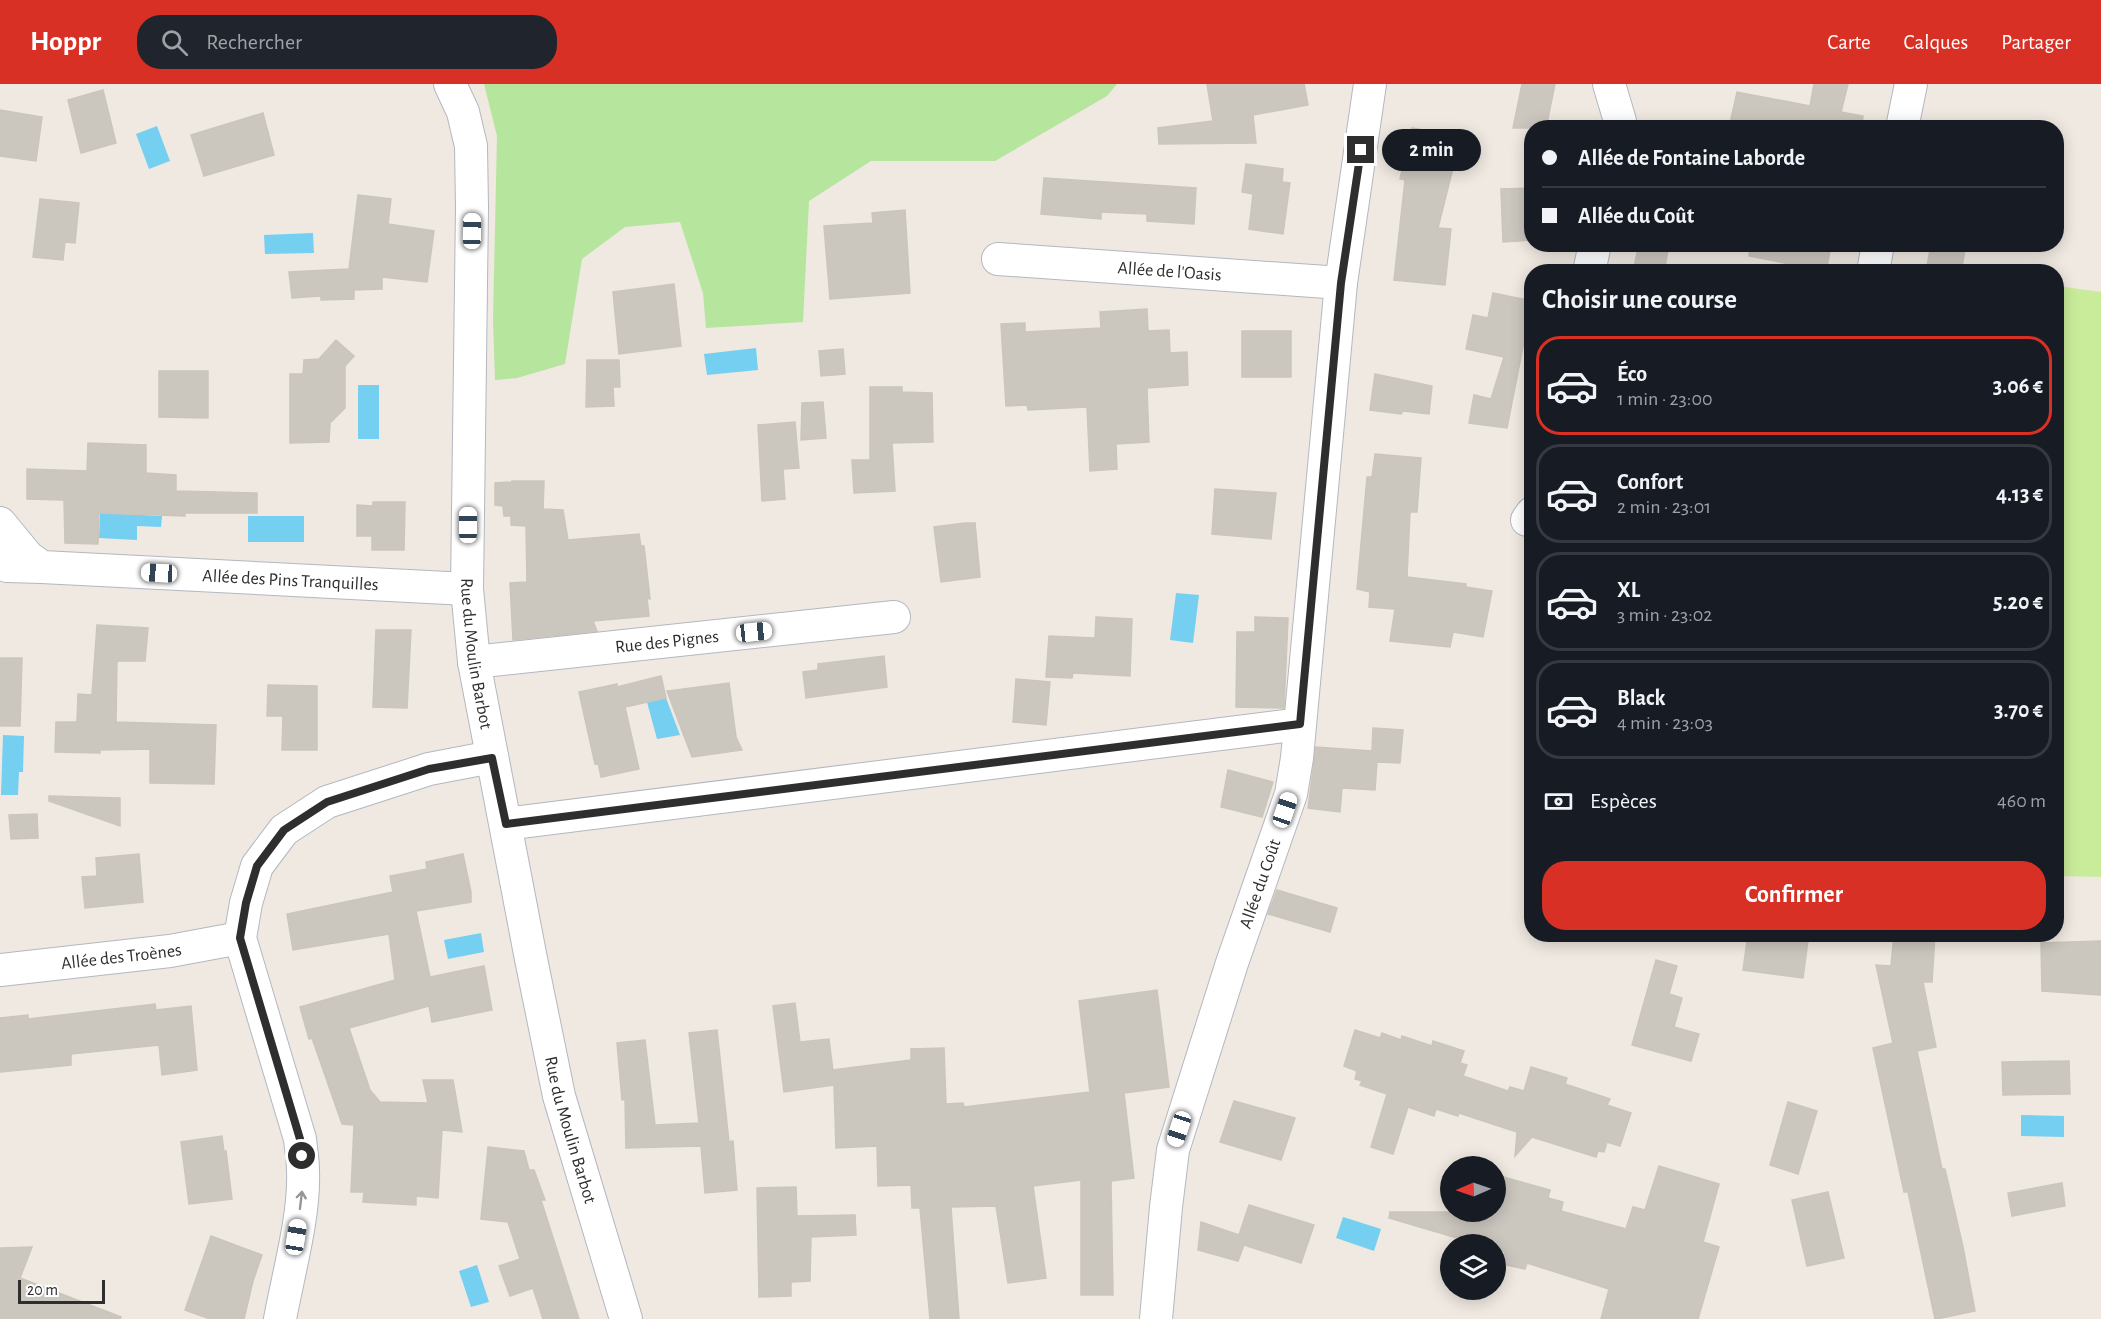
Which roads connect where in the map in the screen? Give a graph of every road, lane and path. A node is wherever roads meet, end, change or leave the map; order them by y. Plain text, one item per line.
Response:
1 (450, 84) edge
2 (1370, 84) edge
3 (1609, 84) edge
4 (1911, 84) edge
5 (1620, 120) edge
6 (1904, 120) edge
7 (999, 259) dead end
8 (1341, 283) junction
9 (0, 523) edge
10 (0, 562) edge
11 (42, 567) junction
12 (467, 590) junction
13 (894, 617) dead end
14 (474, 662) junction
15 (1300, 724) junction
16 (492, 758) junction
17 (506, 824) junction
18 (240, 938) junction
19 (0, 970) edge
20 (279, 1319) edge
21 (626, 1319) edge
22 (1156, 1319) edge

1 - 12 street, Rue du Moulin Barbot
2 - 8 street, Allée du Coût
3 - 5 street
4 - 6 street
7 - 8 street, Allée de l'Oasis
8 - 15 street, Allée du Coût
9 - 11 street
10 - 11 street, Allée des Pins Tranquilles
11 - 12 street, Allée des Pins Tranquilles
12 - 14 street, Rue du Moulin Barbot
13 - 14 street, Rue des Pignes
14 - 16 street, Rue du Moulin Barbot
15 - 17 street
15 - 22 street, Allée du Coût
16 - 17 street, Rue du Moulin Barbot
16 - 18 street
17 - 21 street, Rue du Moulin Barbot
18 - 19 street, Allée des Troènes
20 -> 18 street

